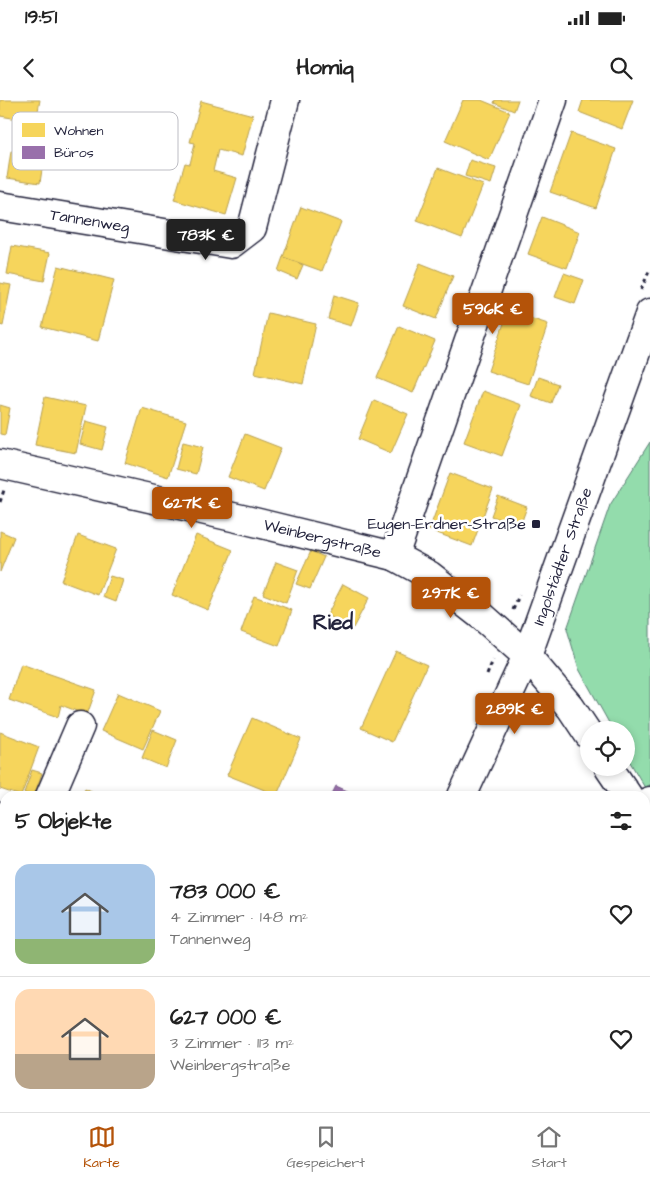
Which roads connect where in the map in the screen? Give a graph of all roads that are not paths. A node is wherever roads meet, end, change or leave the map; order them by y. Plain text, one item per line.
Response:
1 (285, 100) edge
2 (553, 100) edge
3 (0, 206) edge
4 (650, 313) edge
5 (0, 464) edge
6 (394, 556) junction
7 (527, 656) junction
8 (580, 722) edge
9 (80, 726) dead end
10 (614, 776) edge
11 (52, 791) edge
12 (464, 791) edge
13 (625, 791) edge

1 - 3 street, Tannenweg
2 - 6 street
4 - 7 street, Ingolstädter Straße
5 - 6 street, Weinbergstraße
6 - 7 street, Weinbergstraße
7 - 8 street, Weinbergstraße
7 - 12 street, Ingolstädter Straße
9 - 11 street
10 - 13 street

